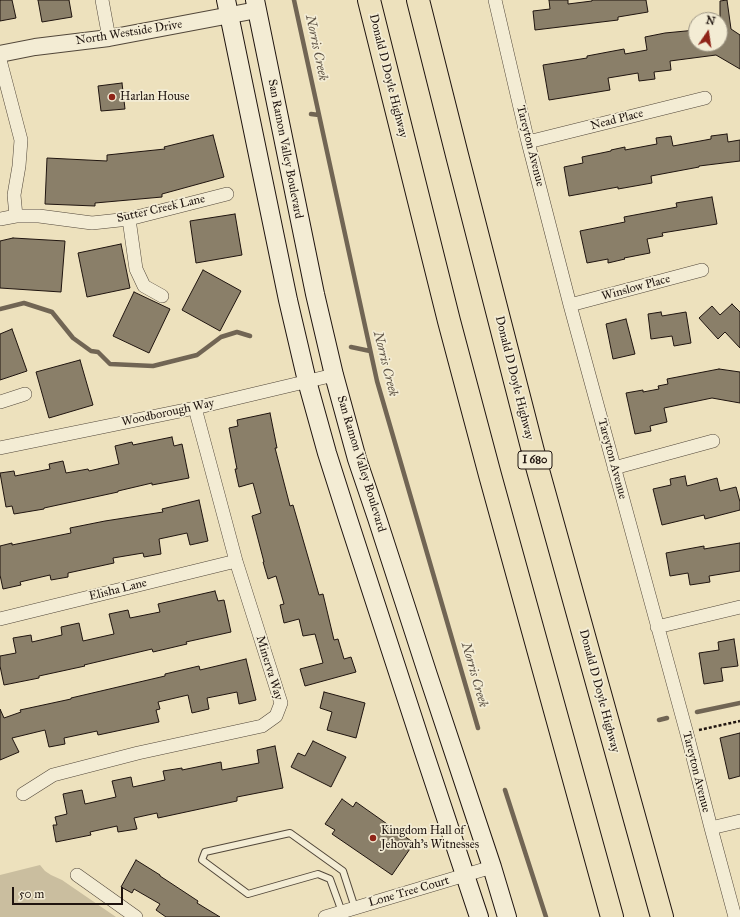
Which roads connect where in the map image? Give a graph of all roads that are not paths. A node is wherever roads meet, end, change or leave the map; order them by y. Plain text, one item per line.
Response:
1 (102, 0) edge
2 (369, 0) edge
3 (418, 0) edge
4 (495, 0) edge
5 (256, 5) edge
6 (228, 8) edge
7 (109, 38) junction
8 (0, 54) edge
9 (0, 60) edge
10 (705, 98) dead end
11 (528, 142) junction
12 (227, 194) dead end
13 (16, 216) junction
14 (0, 219) edge
15 (129, 219) junction
16 (702, 270) dead end
17 (162, 296) dead end
18 (570, 305) junction
19 (334, 374) junction
20 (307, 381) junction
21 (25, 394) dead end
22 (0, 402) edge
23 (195, 408) junction
24 (714, 441) dead end
25 (0, 448) edge
26 (614, 468) junction
27 (236, 561) junction
28 (740, 607) edge
29 (0, 619) edge
30 (657, 626) junction
31 (22, 794) dead end
32 (740, 821) edge
33 (710, 828) junction
34 (492, 867) junction
35 (77, 875) dead end
36 (465, 875) junction
37 (349, 912) edge
38 (136, 917) edge
39 (325, 917) edge
40 (479, 917) edge
41 (507, 917) edge
42 (612, 917) edge
43 (662, 917) edge
44 (735, 917) edge

1 - 7 street
2 - 42 highway, Donald D Doyle Highway
3 - 43 highway, Donald D Doyle Highway / I 680
4 - 11 street, Tareyton Avenue
5 - 6 street, North Westside Drive
5 - 19 main road, San Ramon Valley Boulevard
6 - 7 street, North Westside Drive
6 - 20 main road
7 - 8 street, North Westside Drive
9 - 13 street
10 - 11 street, Nead Place
11 - 18 street, Tareyton Avenue
12 - 15 street, Sutter Creek Lane
13 - 14 street, Sutter Creek Lane
13 - 15 street, Sutter Creek Lane
15 - 17 street
16 - 18 street, Winslow Place
18 - 26 street, Tareyton Avenue
19 - 20 street, Woodborough Way
19 - 34 main road, San Ramon Valley Boulevard
20 - 23 street, Woodborough Way
20 - 36 main road
21 - 22 street
23 - 25 street, Woodborough Way
23 - 27 street, Minerva Way
24 - 26 street
26 - 30 street, Tareyton Avenue
27 - 29 street, Elisha Lane
27 - 31 street, Minerva Way
28 - 30 street
30 - 33 street, Tareyton Avenue
32 - 33 street
33 - 44 street, Tareyton Avenue
34 - 36 street, Lone Tree Court
34 - 41 main road, San Ramon Valley Boulevard
35 - 38 street
36 - 37 street, Lone Tree Court
36 - 40 main road
37 - 37 lane
37 - 39 street, Lone Tree Court

